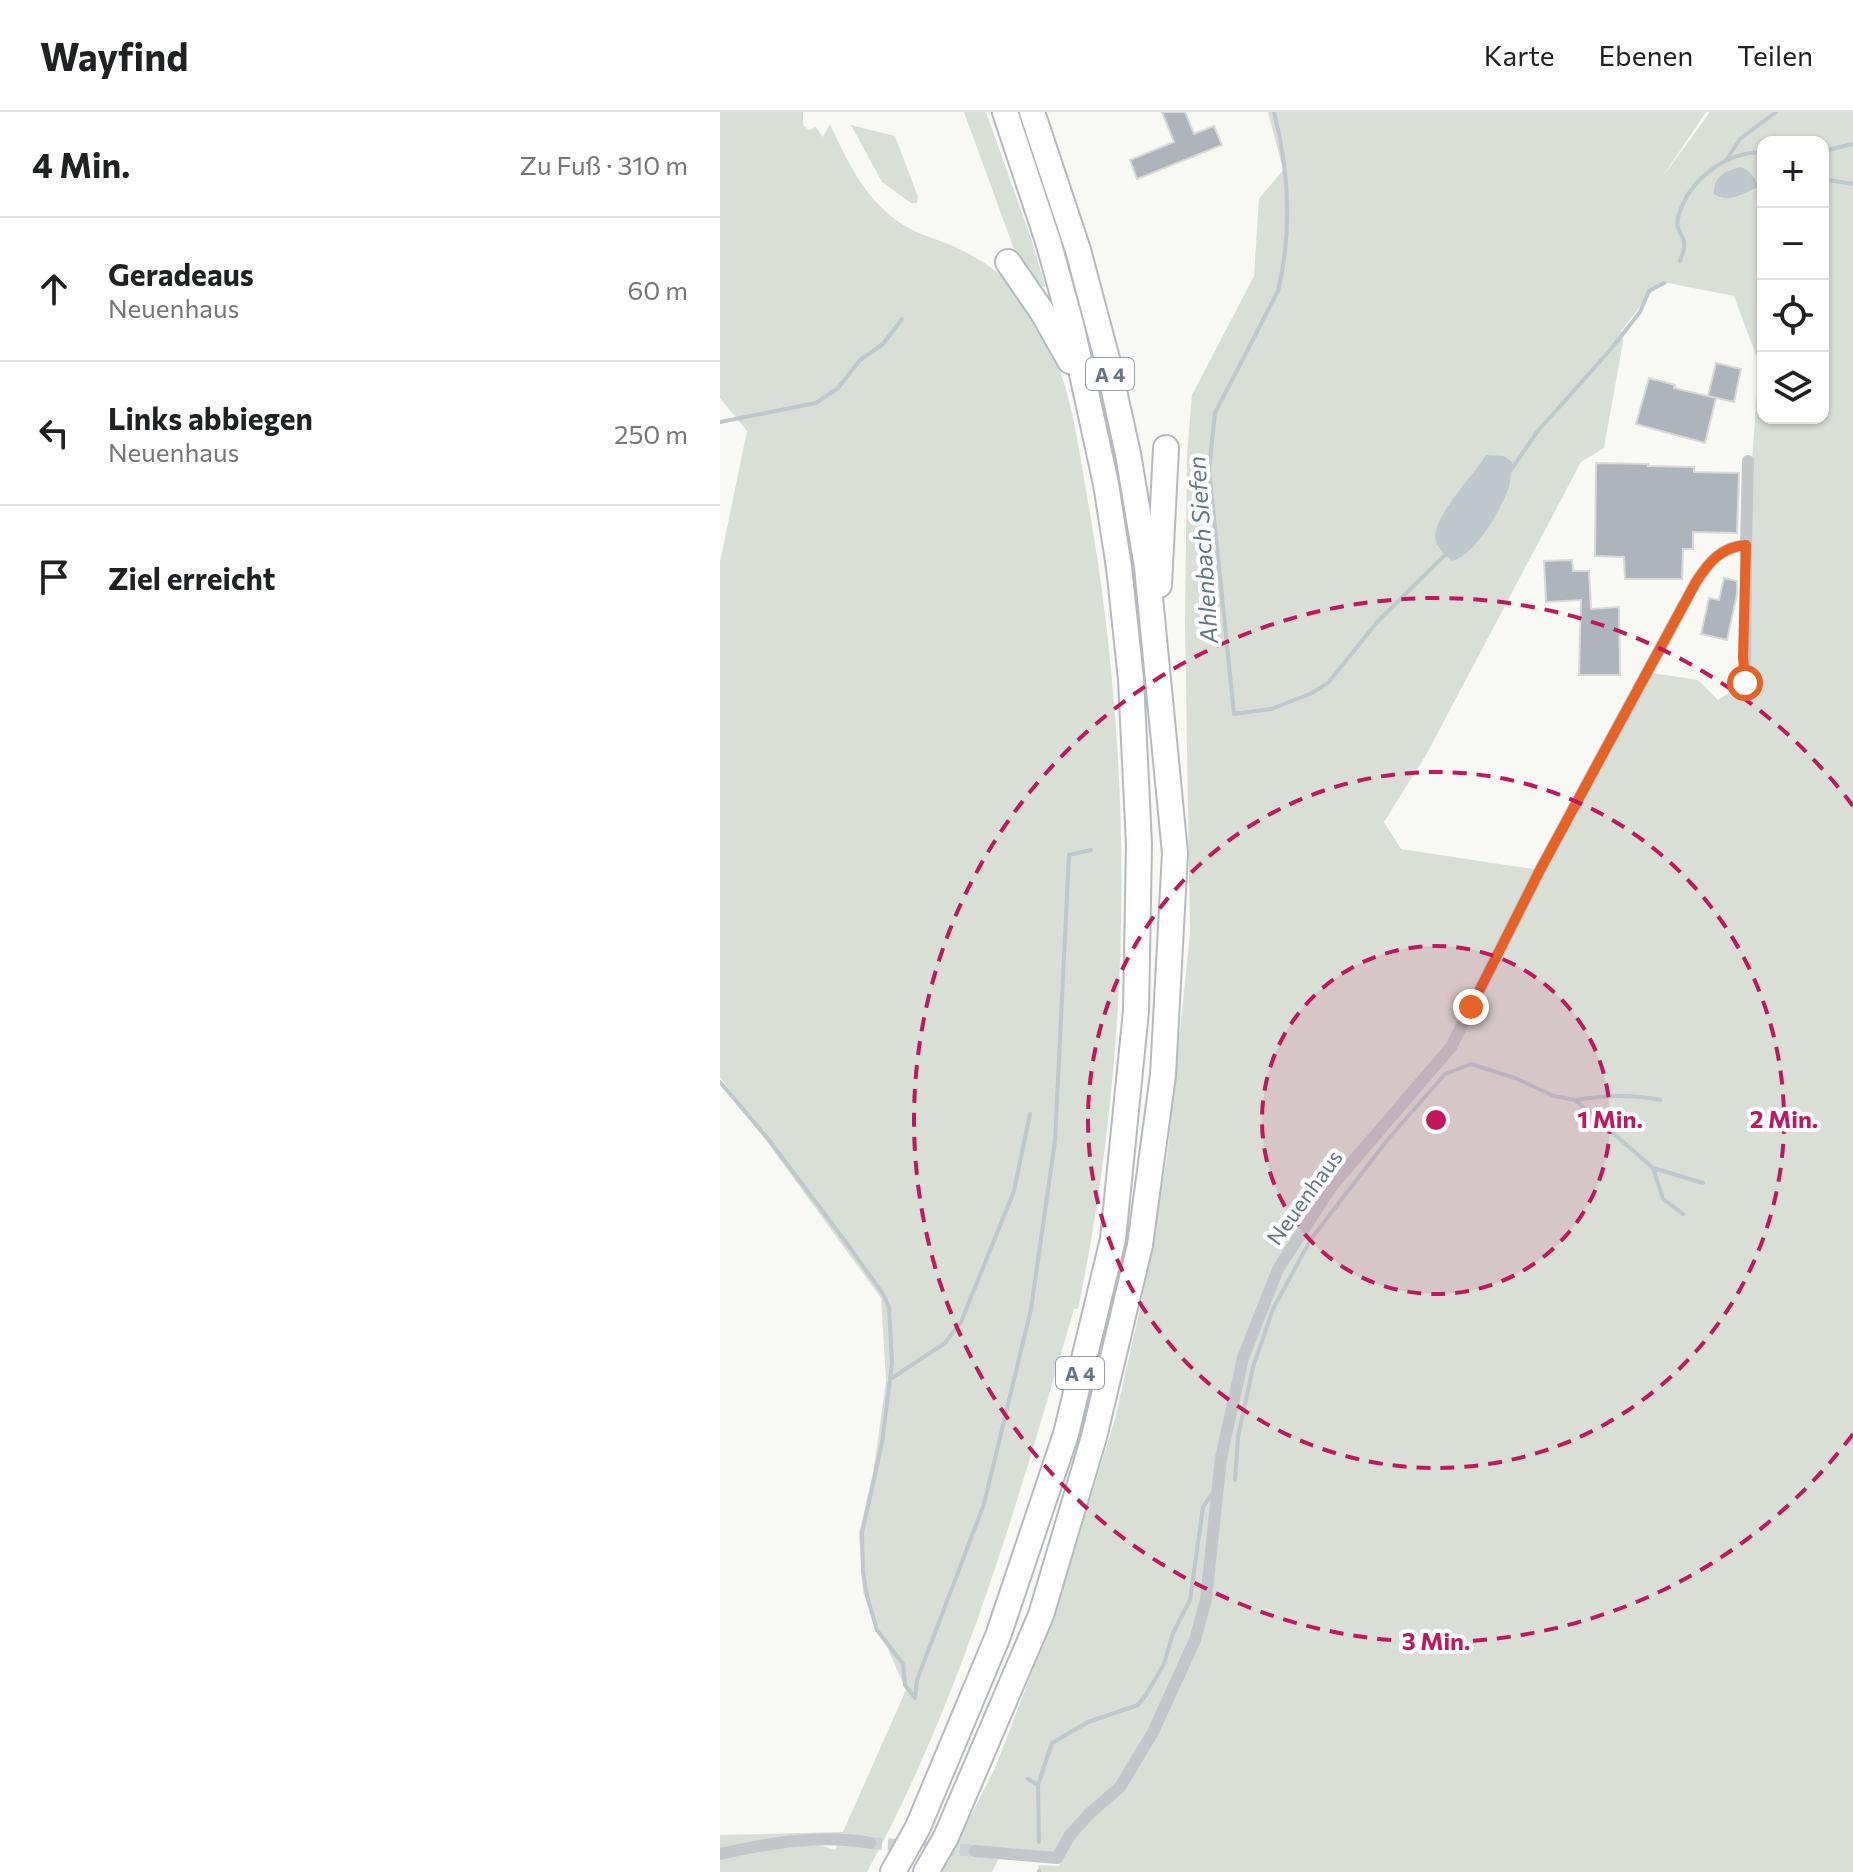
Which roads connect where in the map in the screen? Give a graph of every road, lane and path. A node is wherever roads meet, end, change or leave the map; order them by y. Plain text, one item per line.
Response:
1 (1005, 112) edge
2 (1032, 112) edge
3 (1008, 262) dead end
4 (1087, 394) junction
5 (1166, 448) dead end
6 (1748, 461) dead end
7 (1746, 545) junction
8 (1155, 643) junction
9 (1745, 683) dead end
10 (870, 1843) tunnel mouth
11 (975, 1851) tunnel mouth
12 (720, 1854) edge
13 (893, 1872) edge
14 (926, 1872) edge

1 - 4 highway, A 4
2 - 8 highway, A 4
3 - 4 highway
4 - 13 highway, A 4
5 - 8 highway
6 - 7 street
7 - 9 street
7 - 11 street, Neuenhaus
8 - 14 highway, A 4
10 - 12 street

